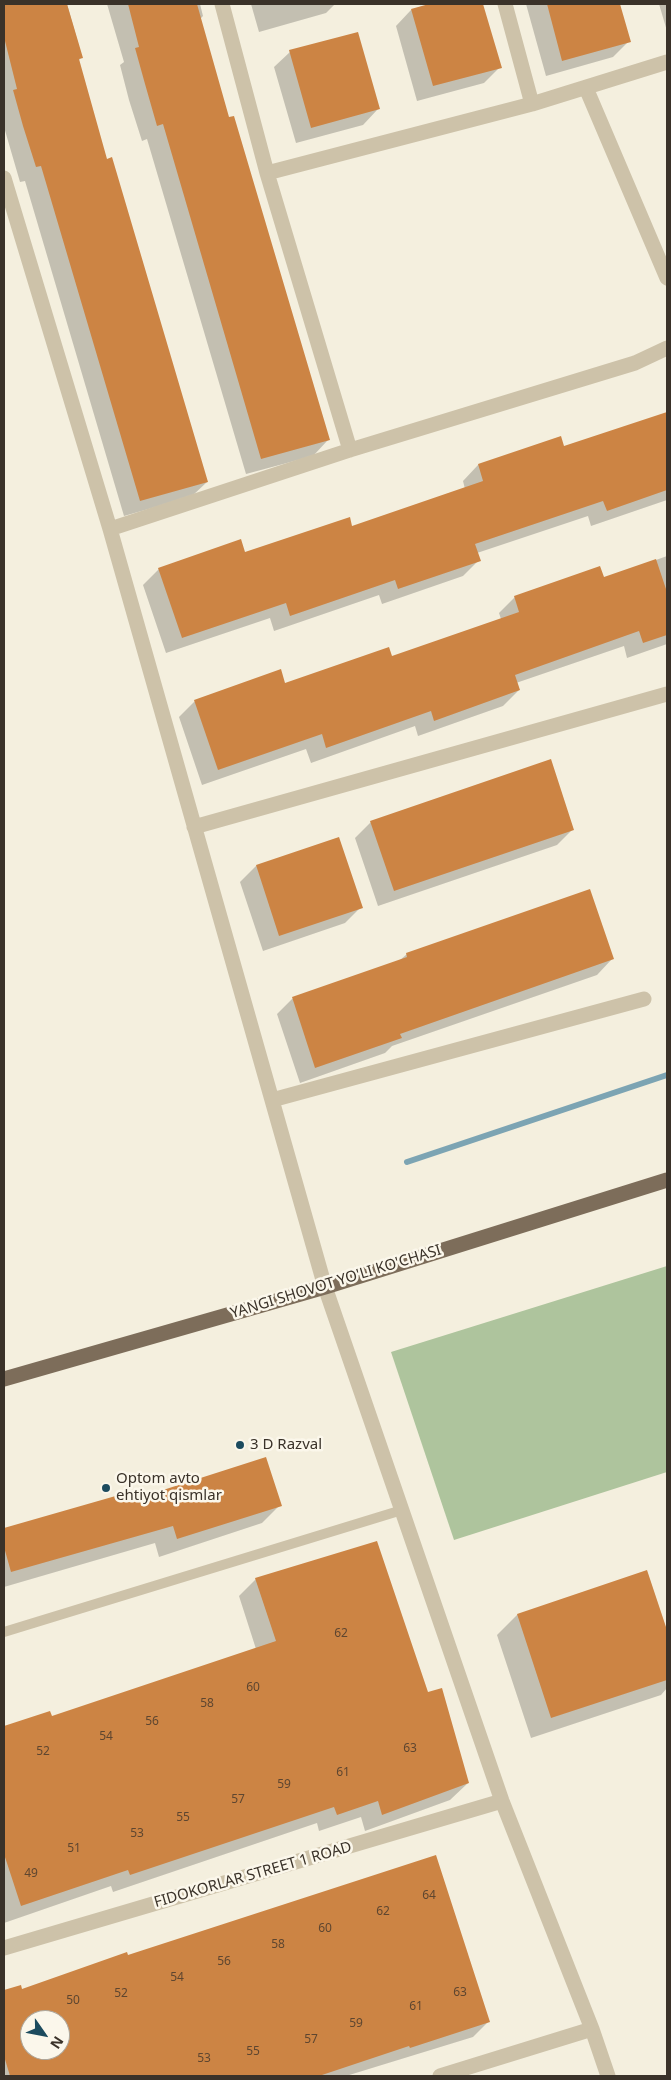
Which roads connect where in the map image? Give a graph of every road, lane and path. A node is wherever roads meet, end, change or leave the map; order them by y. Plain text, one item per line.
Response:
1 (222, 4) edge
2 (505, 4) edge
3 (667, 62) edge
4 (586, 88) junction
5 (532, 104) junction
6 (268, 173) junction
7 (4, 178) edge
8 (667, 278) edge
9 (667, 348) edge
10 (350, 450) junction
11 (110, 529) junction
12 (667, 694) edge
13 (194, 827) junction
14 (644, 999) dead end
15 (272, 1100) junction
16 (667, 1180) edge
17 (325, 1287) junction
18 (4, 1379) edge
19 (402, 1510) junction
20 (4, 1632) edge
21 (502, 1801) junction
22 (4, 1948) edge
23 (592, 2029) junction
24 (440, 2076) edge
25 (608, 2076) edge

1 - 6 street
2 - 5 street
3 - 4 street
4 - 5 street
4 - 8 street
5 - 6 street
6 - 10 street
7 - 11 street
9 - 10 street
10 - 11 street
11 - 13 street
12 - 13 street
13 - 15 street
14 - 15 street
15 - 17 street
16 - 17 main road, YANGI SHOVOT YO'LI KO'CHASI
17 - 18 main road, YANGI SHOVOT YO'LI KO'CHASI
17 - 19 street
19 - 20 lane
19 - 21 street
21 - 22 street, FIDOKORLAR STREET 1 ROAD
21 - 23 street
23 - 24 street
23 - 25 street

